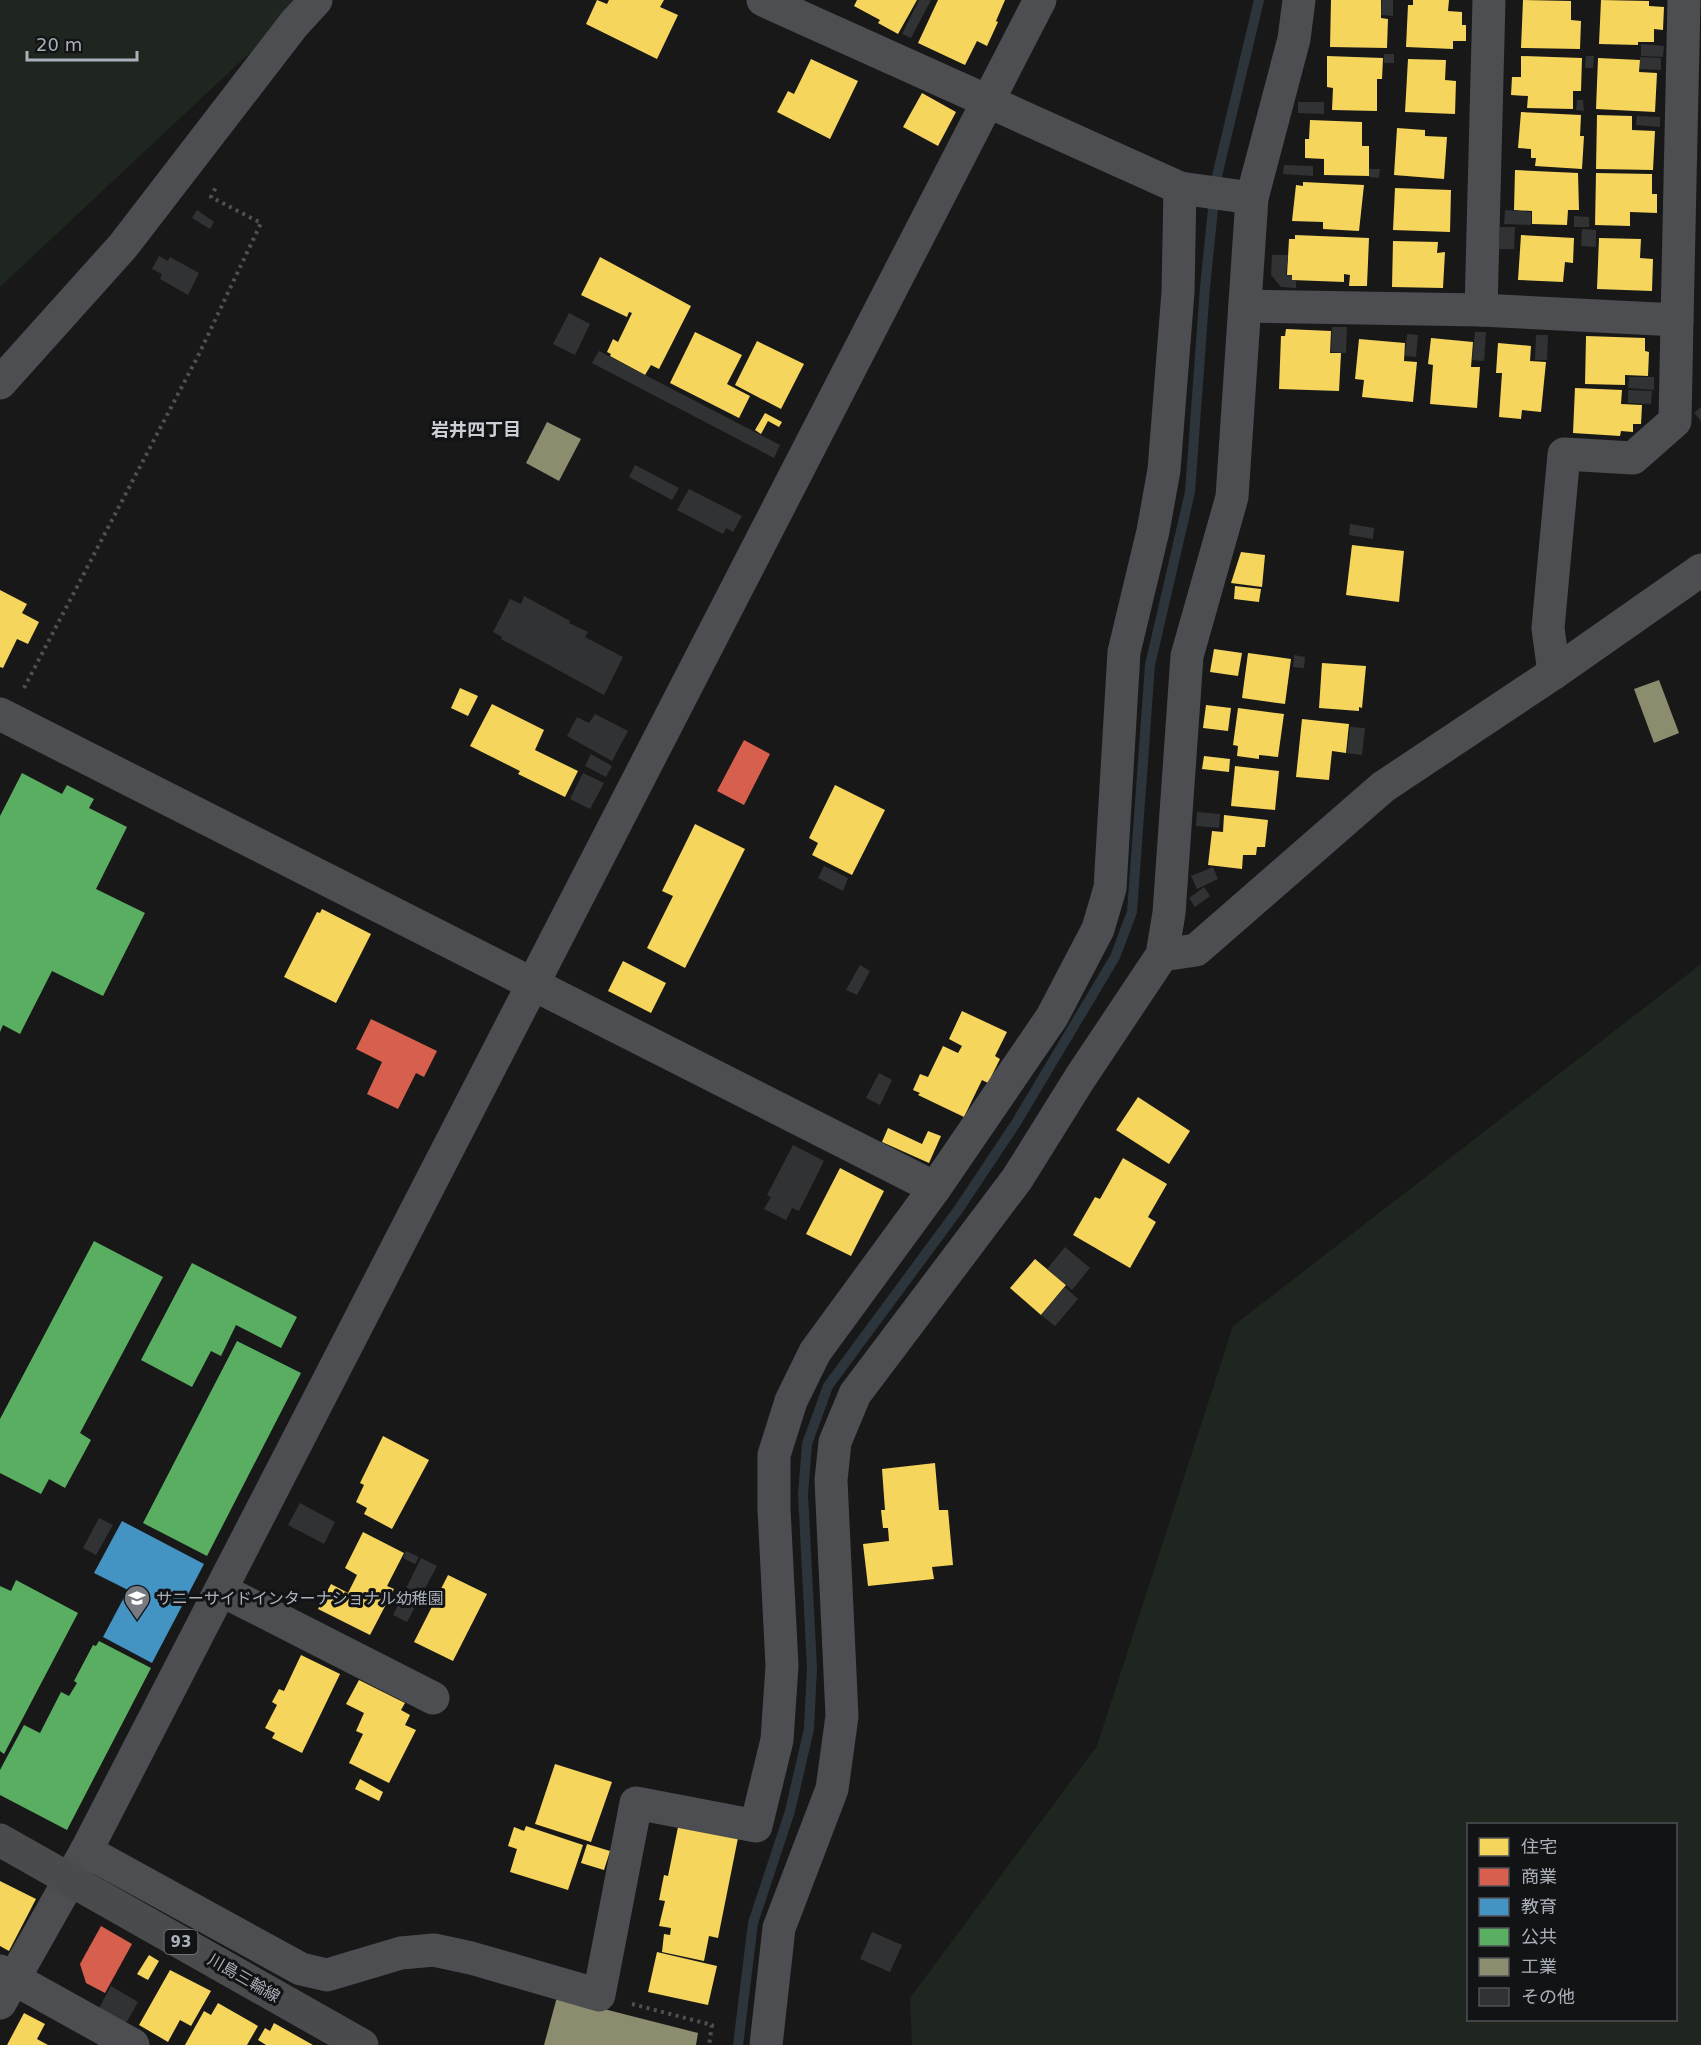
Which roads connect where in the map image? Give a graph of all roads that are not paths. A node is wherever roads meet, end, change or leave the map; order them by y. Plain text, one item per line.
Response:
1 (316, 0) edge
2 (763, 0) edge
3 (1040, 0) edge
4 (1299, 0) edge
5 (1489, 0) edge
6 (1684, 0) edge
7 (809, 9) edge
8 (987, 102) junction
9 (1187, 189) junction
10 (1243, 197) junction
11 (1245, 306) junction
12 (1481, 310) junction
13 (1677, 320) junction
14 (0, 383) edge
15 (1701, 570) edge
16 (1554, 673) junction
17 (3, 723) edge
18 (1162, 955) junction
19 (534, 983) junction
20 (935, 1188) junction
21 (221, 1590) junction
22 (433, 1698) dead end
23 (0, 1840) edge
24 (78, 1865) junction
25 (4, 1984) edge
26 (86, 2031) edge
27 (133, 2045) edge
28 (362, 2045) edge
29 (766, 2045) edge

1 - 14 street
2 - 7 street
3 - 8 street
4 - 10 street
5 - 12 street
6 - 13 street
7 - 8 street
8 - 9 street
8 - 19 street
9 - 10 street
9 - 20 street
10 - 11 street
11 - 12 street
11 - 18 street
12 - 13 street
13 - 16 street
15 - 16 street
16 - 18 street
17 - 19 street
18 - 29 street
19 - 20 street
19 - 21 street
20 - 24 street
21 - 22 street
21 - 24 street
23 - 24 main road, 川島三輪線 / 93
24 - 25 street
24 - 28 main road, 川島三輪線 / 93
25 - 26 street
26 - 27 street

